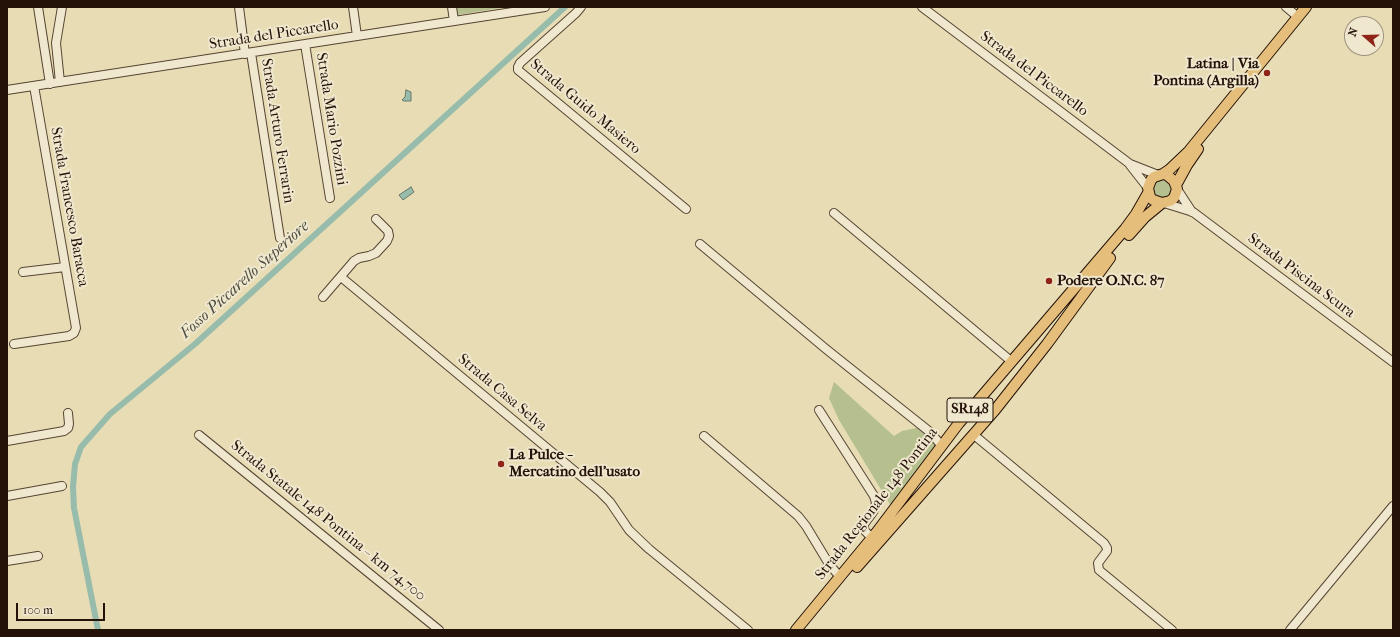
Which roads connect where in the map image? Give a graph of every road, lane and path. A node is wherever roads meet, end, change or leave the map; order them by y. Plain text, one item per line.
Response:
1 (38, 7) edge
2 (62, 7) edge
3 (239, 7) edge
4 (353, 7) edge
5 (452, 7) edge
6 (546, 7) edge
7 (581, 7) edge
8 (922, 7) edge
9 (1286, 7) edge
10 (1306, 7) edge
11 (1314, 7) edge
12 (1298, 17) junction
13 (454, 21) junction
14 (357, 36) junction
15 (305, 44) junction
16 (248, 53) junction
17 (60, 82) junction
18 (50, 84) junction
19 (34, 86) junction
20 (7, 90) edge
21 (1130, 164) junction
22 (1160, 174) junction
23 (1176, 187) junction
24 (1148, 191) junction
25 (330, 198) dead end
26 (1163, 203) junction
27 (686, 209) dead end
28 (1193, 212) junction
29 (834, 213) dead end
30 (376, 219) dead end
31 (280, 238) dead end
32 (700, 244) dead end
33 (66, 267) junction
34 (23, 272) dead end
35 (340, 277) junction
36 (324, 297) dead end
37 (14, 344) dead end
38 (1011, 361) junction
39 (1393, 362) edge
40 (819, 410) dead end
41 (68, 413) dead end
42 (199, 435) dead end
43 (974, 435) junction
44 (704, 436) dead end
45 (7, 441) edge
46 (942, 445) junction
47 (62, 486) dead end
48 (7, 496) edge
49 (1393, 506) edge
50 (872, 538) junction
51 (38, 556) dead end
52 (7, 561) edge
53 (840, 577) junction
54 (439, 630) edge
55 (748, 630) edge
56 (796, 630) edge
57 (804, 630) edge
58 (1172, 630) edge
59 (1290, 630) edge

1 - 18 street
2 - 17 street
3 - 16 street, Strada Arturo Ferrarin
4 - 14 street
5 - 13 street
6 - 13 street, Strada del Piccarello
7 - 27 street, Strada Guido Masiero
8 - 21 street, Strada del Piccarello
9 - 12 street
10 - 12 main road, Strada Regionale 148 Pontina / SR148
11 - 23 main road, Strada Regionale 148 Pontina / SR148
12 - 22 main road, Strada Regionale 148 Pontina / SR148
13 - 14 street, Strada del Piccarello
14 - 15 street, Strada del Piccarello
15 - 16 street, Strada del Piccarello
15 - 25 street, Strada Mario Pozzini
16 - 17 street, Strada del Piccarello
16 - 31 street, Strada Arturo Ferrarin
17 - 18 street, Strada del Piccarello
18 - 19 street, Strada del Piccarello
19 - 20 street, Strada del Piccarello
19 - 33 street, Strada Francesco Baracca
21 - 22 street, Strada del Piccarello
21 - 24 street, Strada del Piccarello
22 - 23 main road
22 - 24 main road, Strada Regionale 148 Pontina / SR148
23 - 26 main road, Strada Regionale 148 Pontina / SR148
23 - 28 street, Strada Piscina Scura
24 - 26 main road
24 - 38 main road, Strada Regionale 148 Pontina / SR148
26 - 28 street, Strada Piscina Scura
26 - 43 main road, Strada Regionale 148 Pontina / SR148
28 - 39 street, Strada Piscina Scura
29 - 38 street
30 - 35 street
32 - 46 street
33 - 34 street
33 - 37 street, Strada Francesco Baracca
35 - 36 street
35 - 55 street, Strada Casa Selva
38 - 46 main road, Strada Regionale 148 Pontina / SR148
40 - 50 street
41 - 45 street
42 - 54 street, Strada Statale 148 Pontina – km 74,700
43 - 57 main road, Strada Regionale 148 Pontina / SR148
43 - 58 street
44 - 53 street
46 - 50 main road, Strada Regionale 148 Pontina / SR148
47 - 48 street
49 - 59 street
50 - 53 main road, Strada Regionale 148 Pontina / SR148
51 - 52 street
53 - 56 main road, Strada Regionale 148 Pontina / SR148

